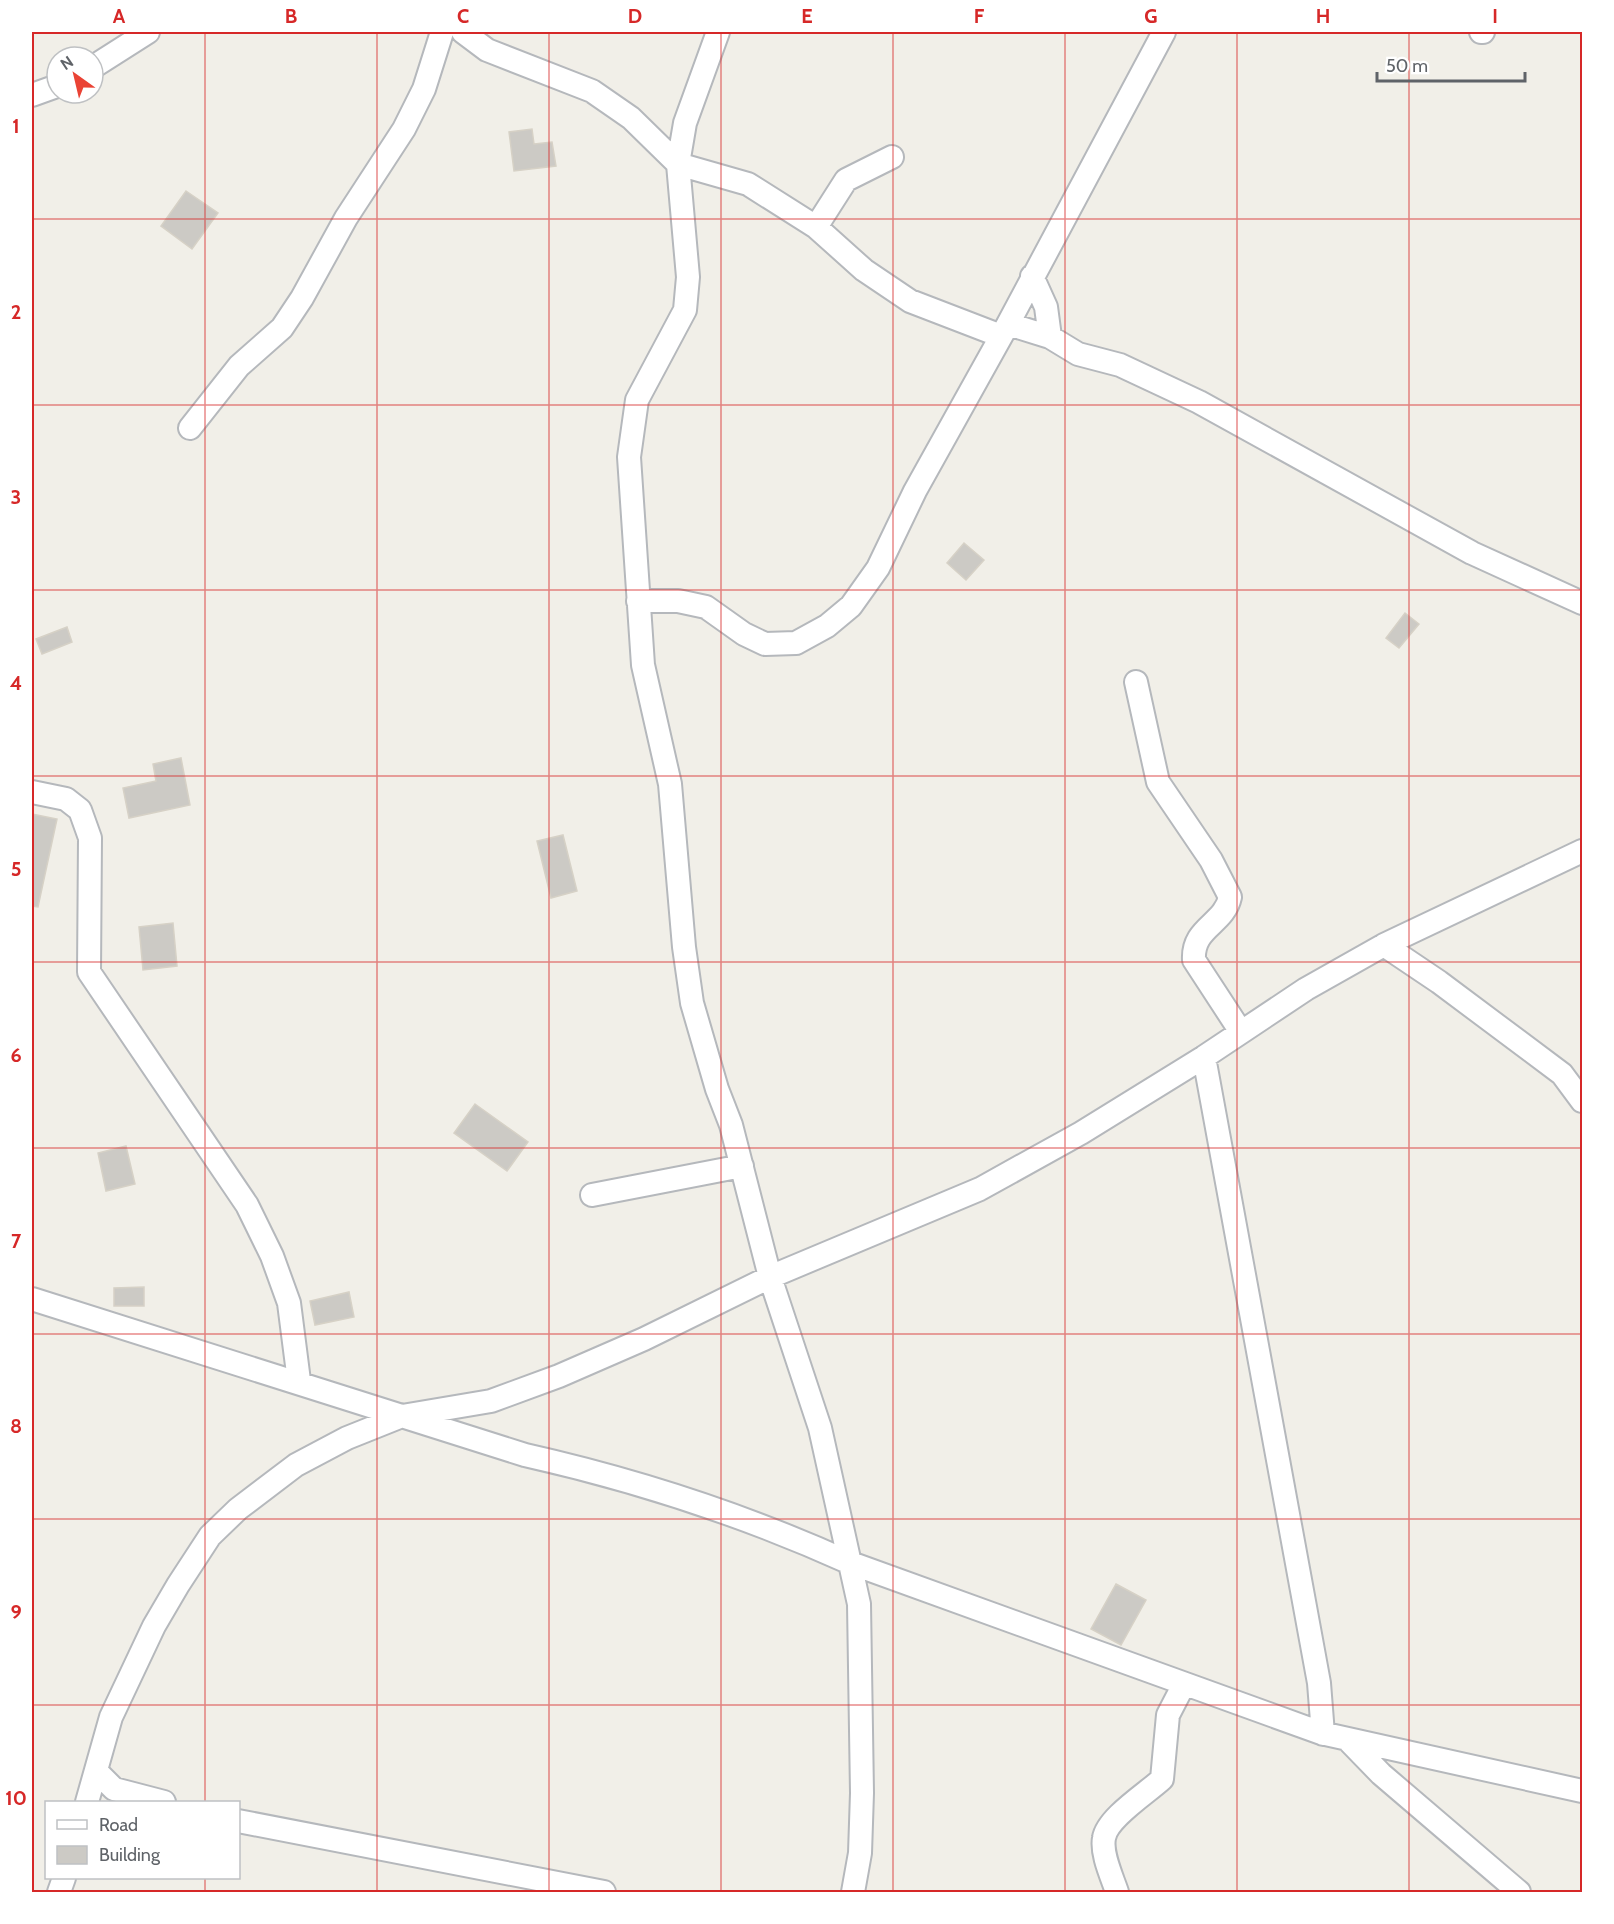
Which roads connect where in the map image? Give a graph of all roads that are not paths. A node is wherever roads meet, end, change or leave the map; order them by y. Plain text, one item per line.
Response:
1 (147, 32) edge
2 (442, 32) edge
3 (462, 32) edge
4 (718, 32) edge
5 (1164, 32) edge
6 (105, 59) edge
7 (892, 157) dead end
8 (678, 164) junction
9 (816, 227) junction
10 (1032, 276) junction
11 (1005, 330) junction
12 (1050, 337) junction
13 (190, 428) dead end
14 (638, 601) junction
15 (1582, 603) edge
16 (1136, 682) dead end
17 (32, 792) edge
18 (1581, 855) edge
19 (1384, 945) junction
20 (1241, 1032) junction
21 (1204, 1057) junction
22 (1582, 1101) edge
23 (742, 1166) junction
24 (592, 1195) dead end
25 (770, 1277) junction
26 (32, 1299) edge
27 (299, 1382) junction
28 (402, 1416) junction
29 (848, 1562) junction
30 (1184, 1684) junction
31 (1323, 1734) junction
32 (1348, 1740) junction
33 (96, 1771) junction
34 (114, 1790) junction
35 (1582, 1791) edge
36 (87, 1801) edge
37 (89, 1801) edge
38 (156, 1801) edge
39 (240, 1821) edge
40 (604, 1893) edge
41 (853, 1893) edge
42 (1117, 1893) edge
43 (1519, 1893) edge

1 - 6 street
2 - 13 street
3 - 8 street
4 - 8 street
5 - 10 street
7 - 9 street
8 - 9 street
8 - 14 street
9 - 11 street
10 - 11 street
10 - 12 street
11 - 12 street
11 - 14 street
12 - 15 street
14 - 23 street
16 - 20 street
17 - 27 street
18 - 19 street
19 - 20 street
19 - 22 street
20 - 21 street
21 - 25 street
21 - 31 street
23 - 24 street
23 - 25 street
25 - 28 street
25 - 29 street
26 - 27 street
27 - 28 street
28 - 29 street
28 - 33 street
29 - 30 street
29 - 41 street
30 - 31 street
30 - 42 street
31 - 32 street
32 - 35 street
32 - 43 street
33 - 34 street
33 - 36 street
34 - 37 street
34 - 38 street
39 - 40 street

